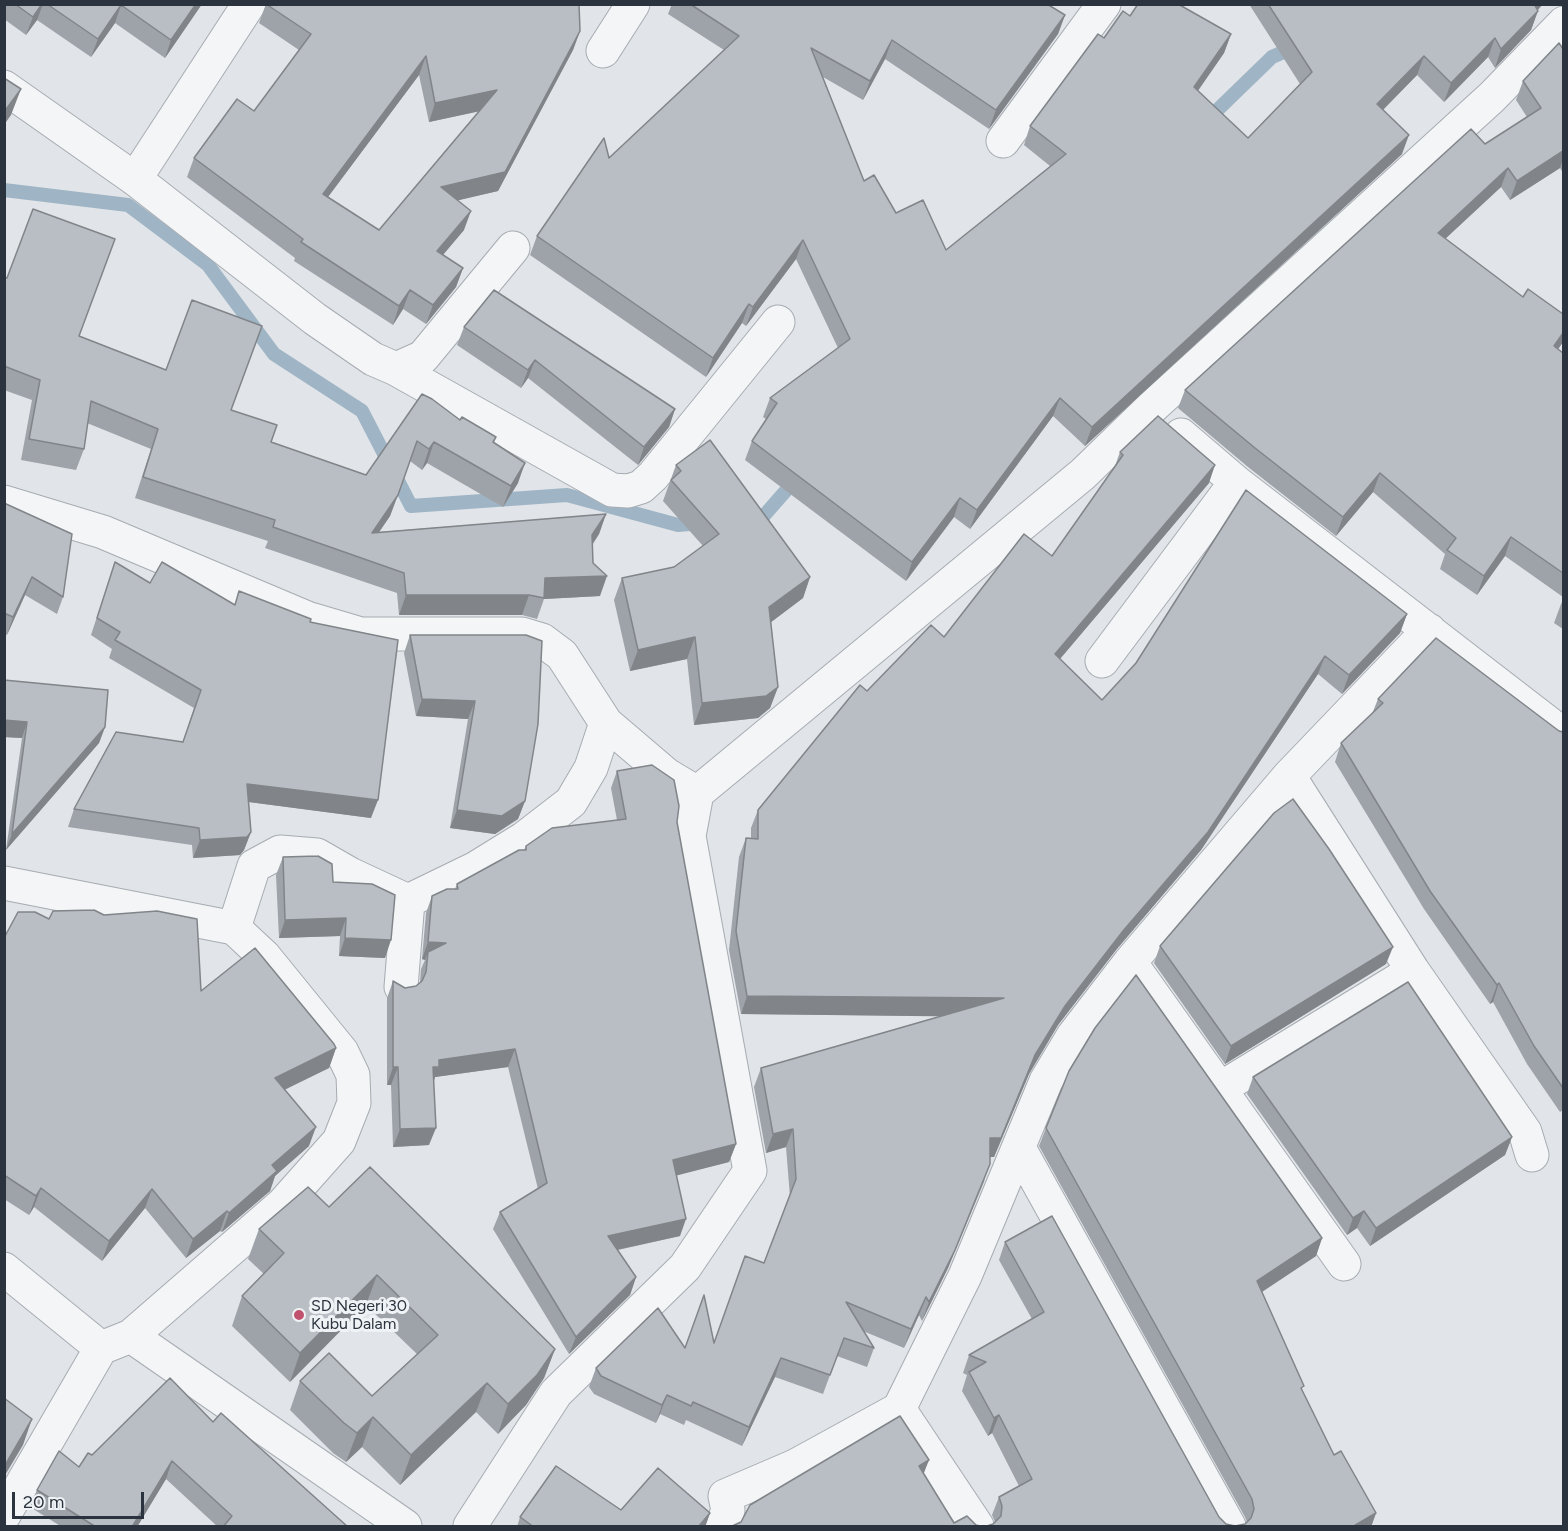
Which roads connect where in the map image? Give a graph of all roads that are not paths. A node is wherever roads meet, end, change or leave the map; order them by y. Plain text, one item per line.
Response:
1 (249, 4) edge
2 (633, 4) edge
3 (1104, 4) edge
4 (1563, 23) edge
5 (603, 51) dead end
6 (4, 87) edge
7 (1003, 141) dead end
8 (135, 179) junction
9 (513, 248) dead end
10 (778, 322) dead end
11 (396, 369) junction
12 (1149, 409) junction
13 (1236, 482) junction
14 (4, 502) edge
15 (1429, 630) junction
16 (1102, 661) dead end
17 (606, 723) junction
18 (1563, 735) edge
19 (1289, 776) junction
20 (697, 792) junction
21 (4, 883) edge
22 (408, 901) junction
23 (234, 928) junction
24 (1130, 962) junction
25 (1413, 971) junction
26 (401, 987) edge
27 (1221, 1088) junction
28 (1019, 1148) junction
29 (1532, 1155) dead end
30 (1344, 1264) dead end
31 (4, 1269) edge
32 (116, 1342) junction
33 (899, 1410) junction
34 (4, 1515) edge
35 (405, 1527) edge
36 (470, 1527) edge
37 (722, 1527) edge
38 (976, 1527) edge
39 (1229, 1527) edge

1 - 8 street
2 - 5 street
3 - 7 street
4 - 12 street
6 - 8 street
8 - 11 street
9 - 11 street
10 - 11 street
12 - 13 street
12 - 20 street
13 - 15 street
13 - 16 street
14 - 17 street
15 - 18 street
15 - 19 street
17 - 20 street
17 - 22 street
19 - 24 street
19 - 25 street
20 - 36 street
21 - 23 street
22 - 23 street
22 - 26 street
23 - 32 street
24 - 27 street
24 - 28 street
25 - 27 street
25 - 29 street
27 - 30 street
28 - 33 street
28 - 39 street
31 - 32 street
32 - 34 street
32 - 35 street
33 - 37 street
33 - 38 street

